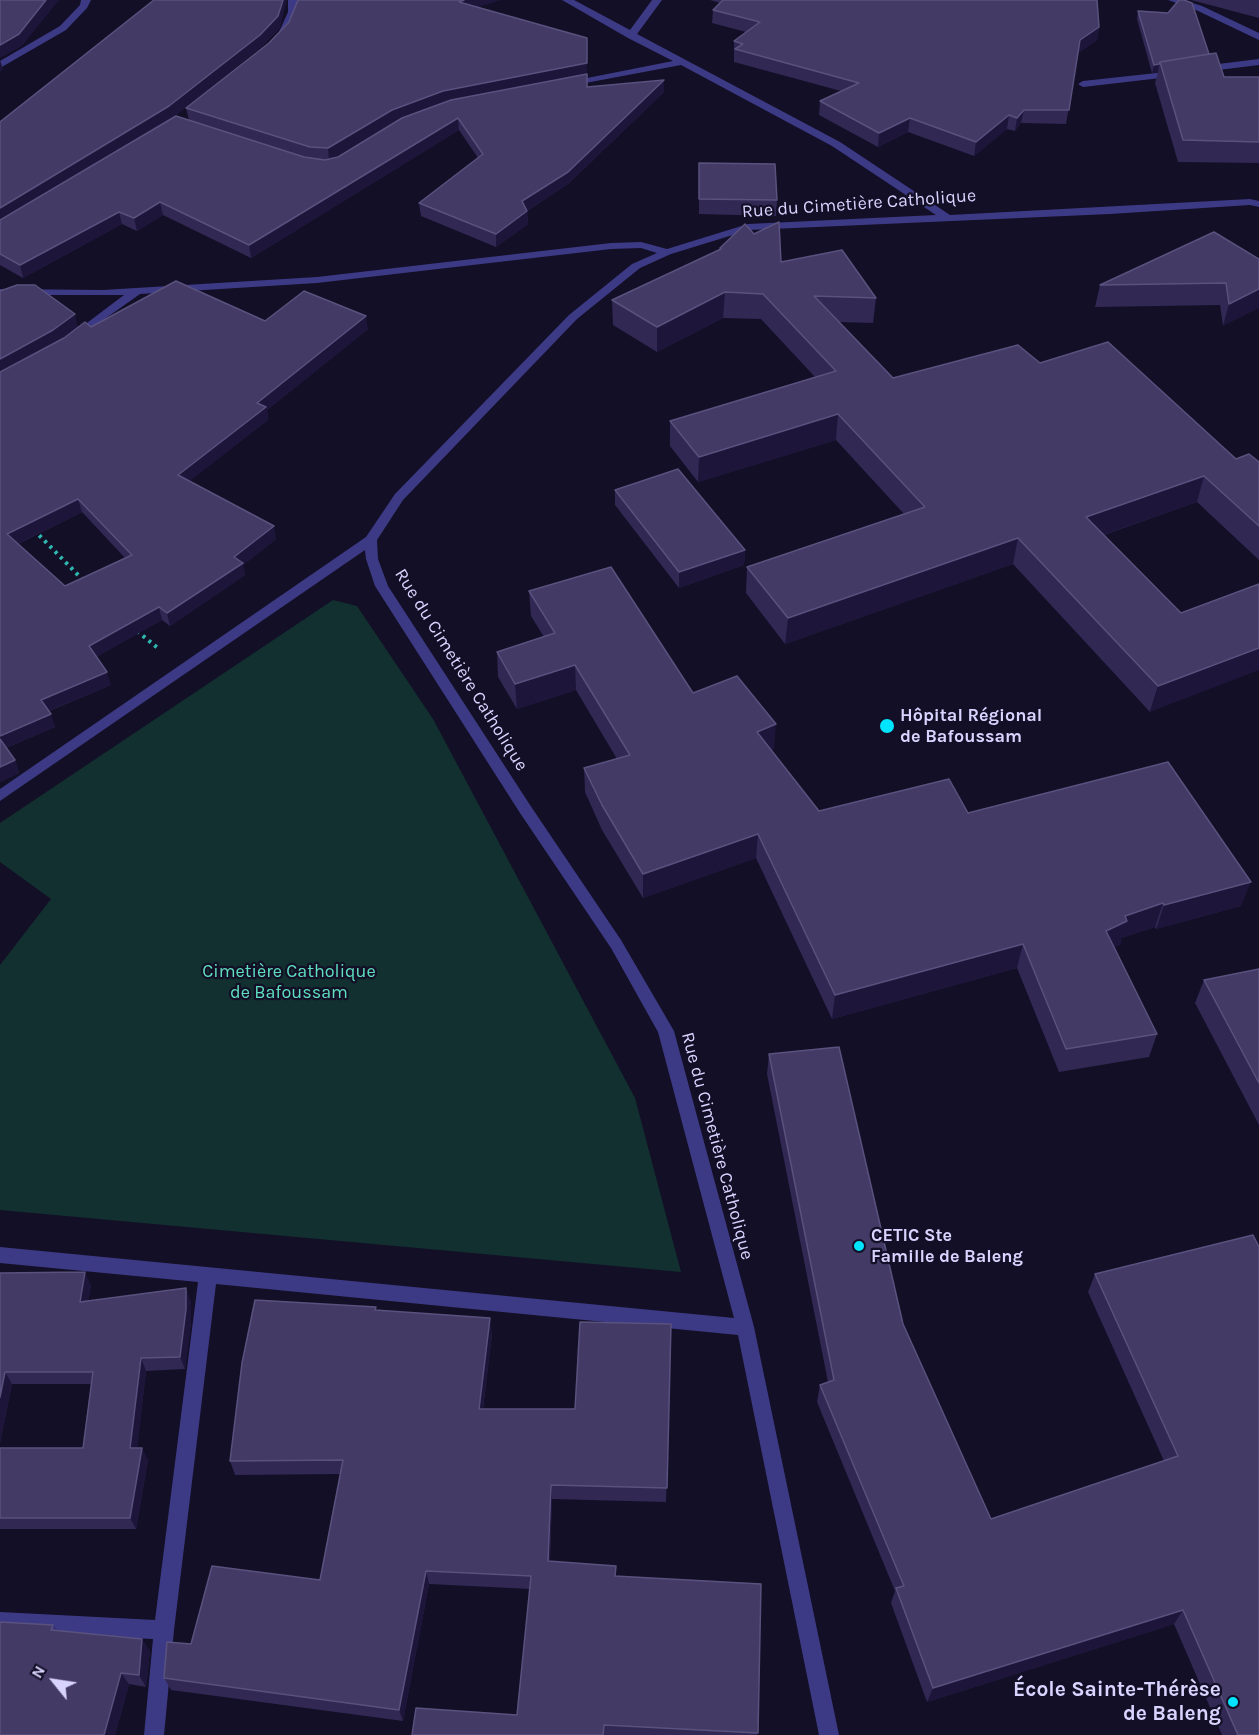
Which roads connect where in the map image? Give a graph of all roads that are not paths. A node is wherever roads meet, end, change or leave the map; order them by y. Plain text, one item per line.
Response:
1 (86, 0) edge
2 (292, 0) edge
3 (567, 0) edge
4 (657, 0) edge
5 (1173, 0) edge
6 (631, 36) junction
7 (279, 37) edge
8 (1259, 37) edge
9 (681, 62) junction
10 (1259, 62) edge
11 (0, 65) edge
12 (1083, 84) dead end
13 (552, 88) edge
14 (1256, 202) edge
15 (946, 217) junction
16 (667, 252) junction
17 (137, 291) junction
18 (0, 292) edge
19 (62, 347) edge
20 (371, 540) junction
21 (0, 796) edge
22 (0, 1255) edge
23 (208, 1274) junction
24 (745, 1327) junction
25 (0, 1622) edge
26 (164, 1630) junction
27 (154, 1735) edge
28 (829, 1735) edge

1 - 11 street
2 - 7 street
3 - 6 street
4 - 6 street
5 - 8 street
6 - 9 street
9 - 13 street
9 - 15 street
10 - 12 street
14 - 15 street, Rue du Cimetière Catholique
15 - 16 street, Rue du Cimetière Catholique
16 - 17 street
16 - 20 street, Rue du Cimetière Catholique
17 - 18 street
17 - 19 street
20 - 21 street
20 - 24 street, Rue du Cimetière Catholique
22 - 23 street
23 - 24 street
23 - 26 street
24 - 28 street, Rue du Cimetière Catholique
25 - 26 street
26 - 27 street

